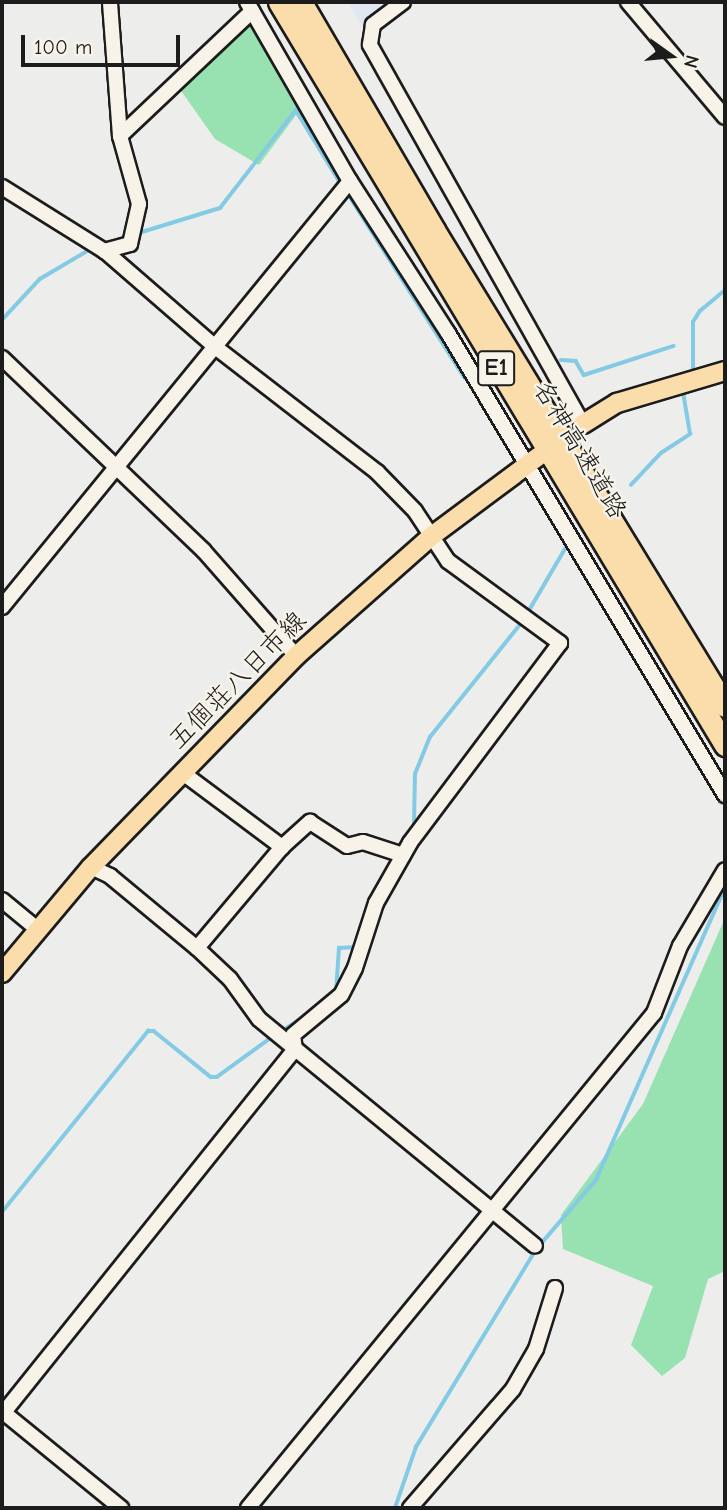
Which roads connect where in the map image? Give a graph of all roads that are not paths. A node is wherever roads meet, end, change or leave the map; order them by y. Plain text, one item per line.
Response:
1 (110, 2) edge
2 (279, 2) edge
3 (301, 2) edge
4 (403, 2) edge
5 (628, 2) edge
6 (250, 6) edge
7 (725, 117) edge
8 (120, 136) junction
9 (349, 181) junction
10 (2, 187) edge
11 (104, 251) junction
12 (214, 346) junction
13 (2, 358) edge
14 (725, 371) edge
15 (583, 424) joint
16 (532, 461) junction
17 (117, 465) junction
18 (433, 535) junction
19 (2, 607) edge
20 (296, 656) junction
21 (725, 706) edge
22 (721, 739) edge
23 (183, 773) junction
24 (725, 795) edge
25 (282, 847) junction
26 (403, 855) junction
27 (91, 867) junction
28 (725, 870) edge
29 (2, 900) edge
30 (36, 928) junction
31 (197, 948) junction
32 (2, 973) edge
33 (295, 1049) junction
34 (490, 1213) junction
35 (535, 1246) dead end
36 (555, 1288) dead end
37 (2, 1413) edge
38 (121, 1508) edge
39 (247, 1508) edge
40 (410, 1508) edge

1 - 8 street
2 - 22 highway, 名神高速道路 / E1
3 - 21 highway, 名神高速道路 / E1
4 - 15 street
5 - 7 street
6 - 8 street
6 - 9 street
8 - 11 street
9 - 12 street
9 - 16 street
10 - 11 street
11 - 12 street
12 - 17 street
12 - 18 street
13 - 17 street
14 - 15 main road
16 - 18 main road, 五個荘八日市線
16 - 24 street
17 - 19 street
17 - 20 street
18 - 20 main road, 五個荘八日市線
18 - 26 street
20 - 23 main road, 五個荘八日市線
23 - 25 street
23 - 27 main road, 五個荘八日市線
25 - 26 street
25 - 31 street
26 - 33 street
27 - 30 main road, 五個荘八日市線
27 - 31 street
28 - 34 street
29 - 30 street
30 - 32 main road, 五個荘八日市線
31 - 33 street
33 - 34 street
33 - 37 street
34 - 35 street
34 - 39 street
36 - 40 street
37 - 38 street

